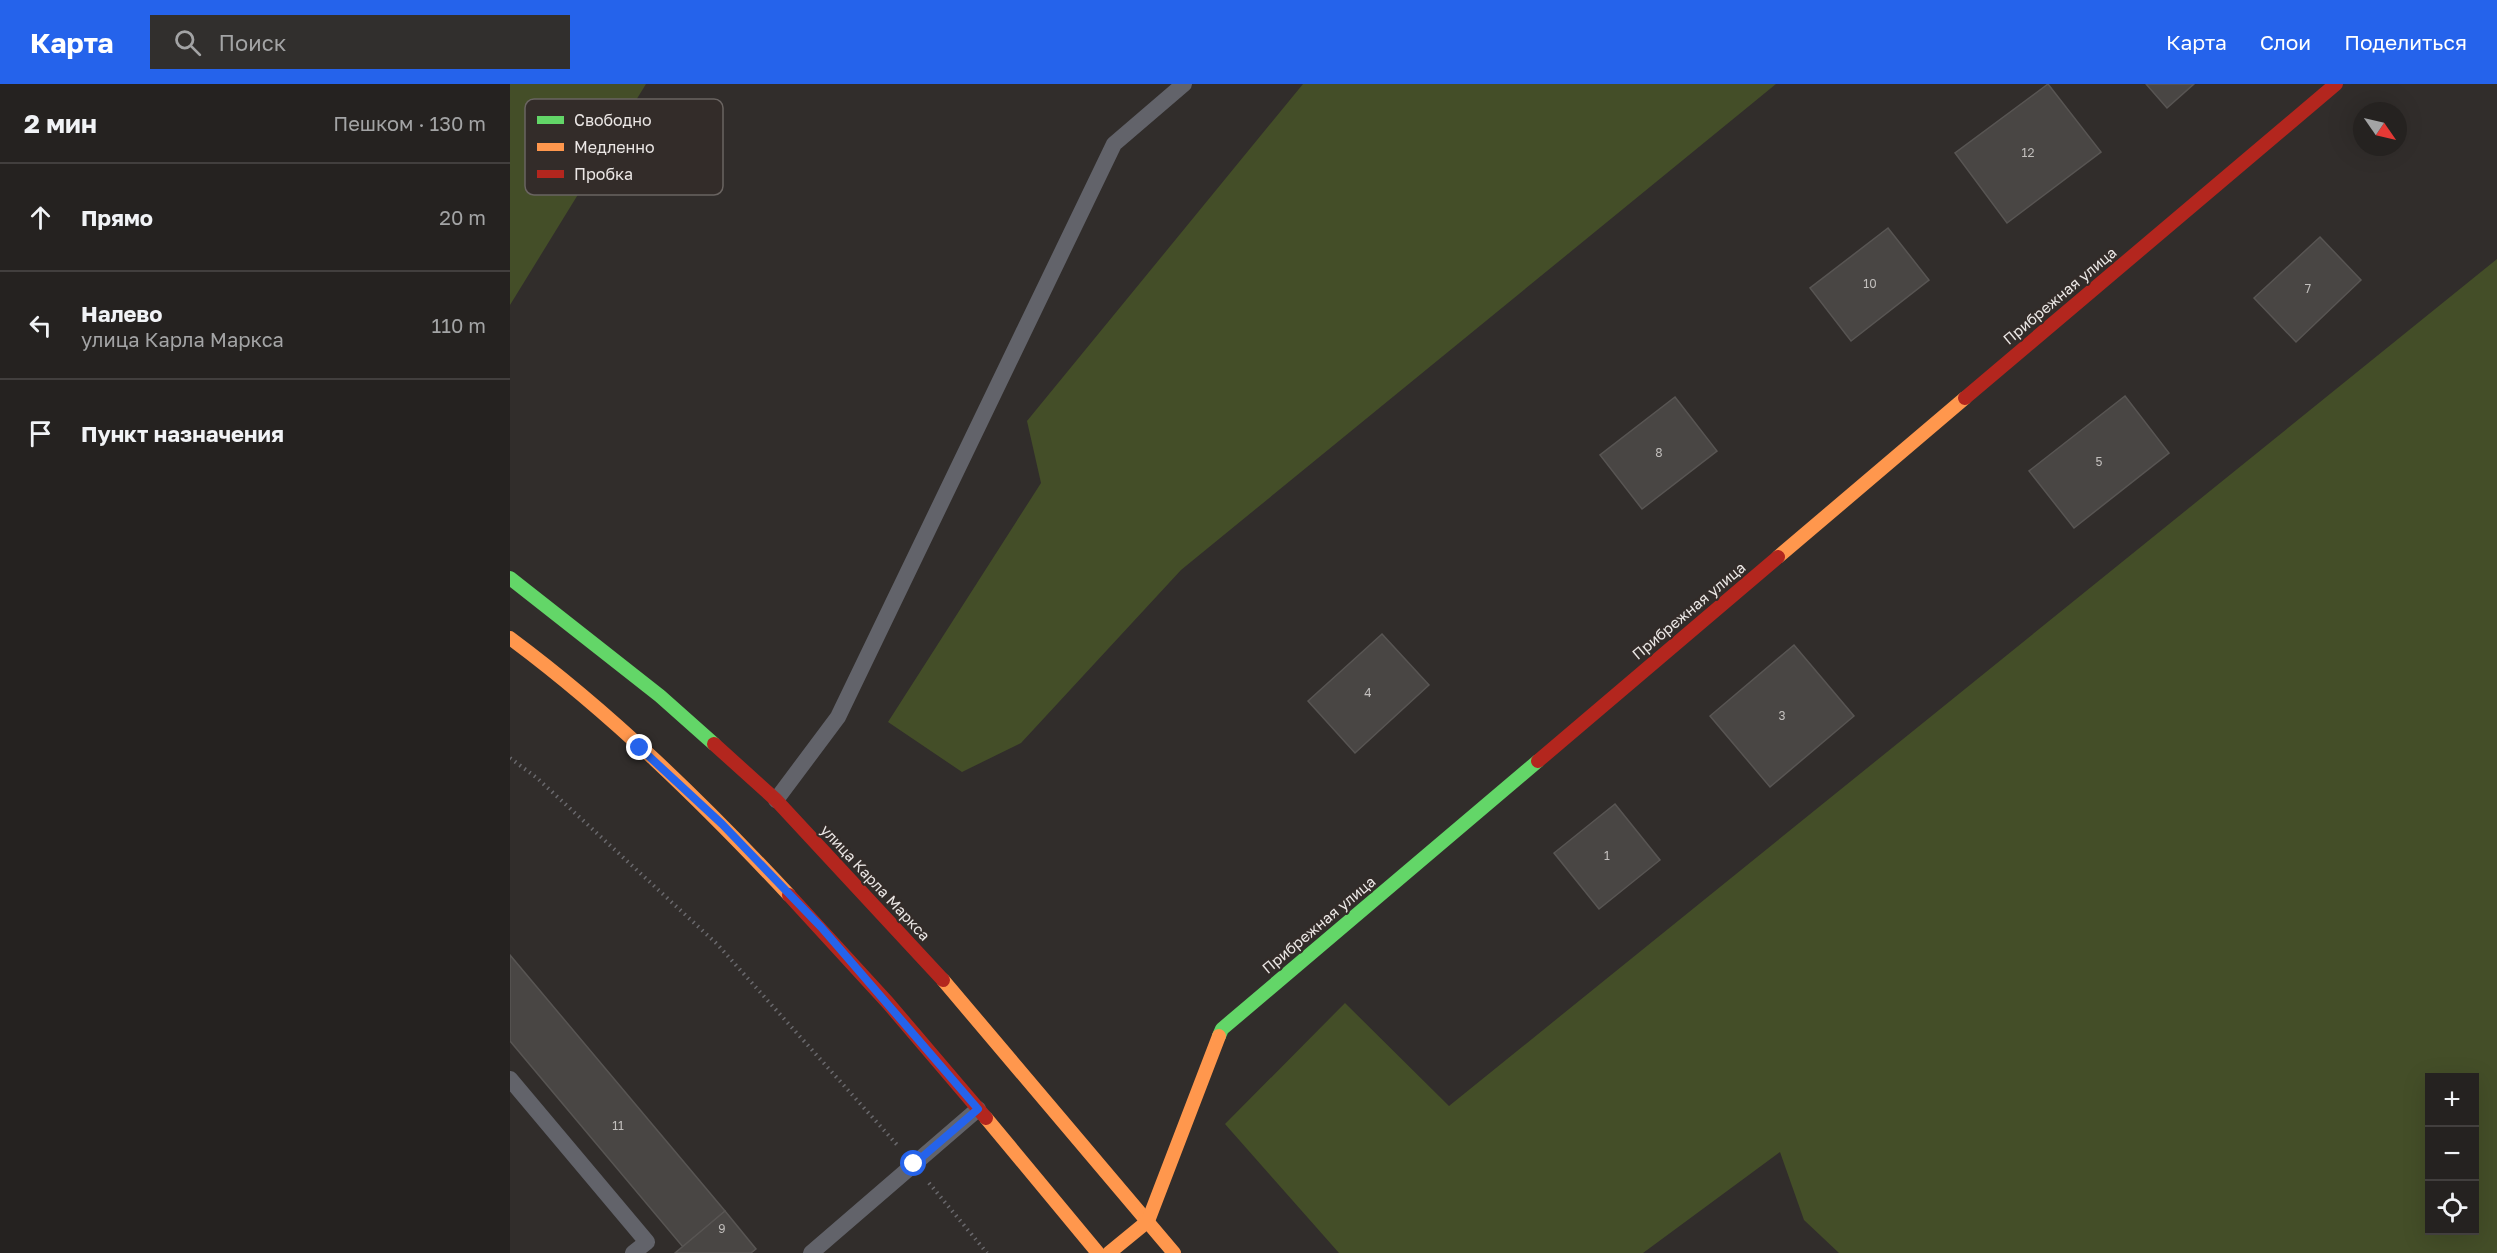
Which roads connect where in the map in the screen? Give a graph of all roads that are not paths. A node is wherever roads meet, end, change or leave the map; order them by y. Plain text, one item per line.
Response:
1 (1185, 84) edge
2 (2336, 84) edge
3 (510, 578) edge
4 (510, 638) edge
5 (776, 800) junction
6 (510, 1079) edge
7 (978, 1109) junction
8 (1148, 1221) junction
9 (633, 1253) edge
10 (811, 1253) edge
11 (1098, 1253) edge
12 (1109, 1253) edge
13 (1174, 1253) edge

1 - 5 lane
2 - 8 main road, Прибрежная улица
3 - 5 main road, улица Карла Маркса
4 - 7 main road
5 - 8 main road, улица Карла Маркса
6 - 9 lane
7 - 10 lane
7 - 11 main road
8 - 12 main road
8 - 13 main road, улица Карла Маркса

